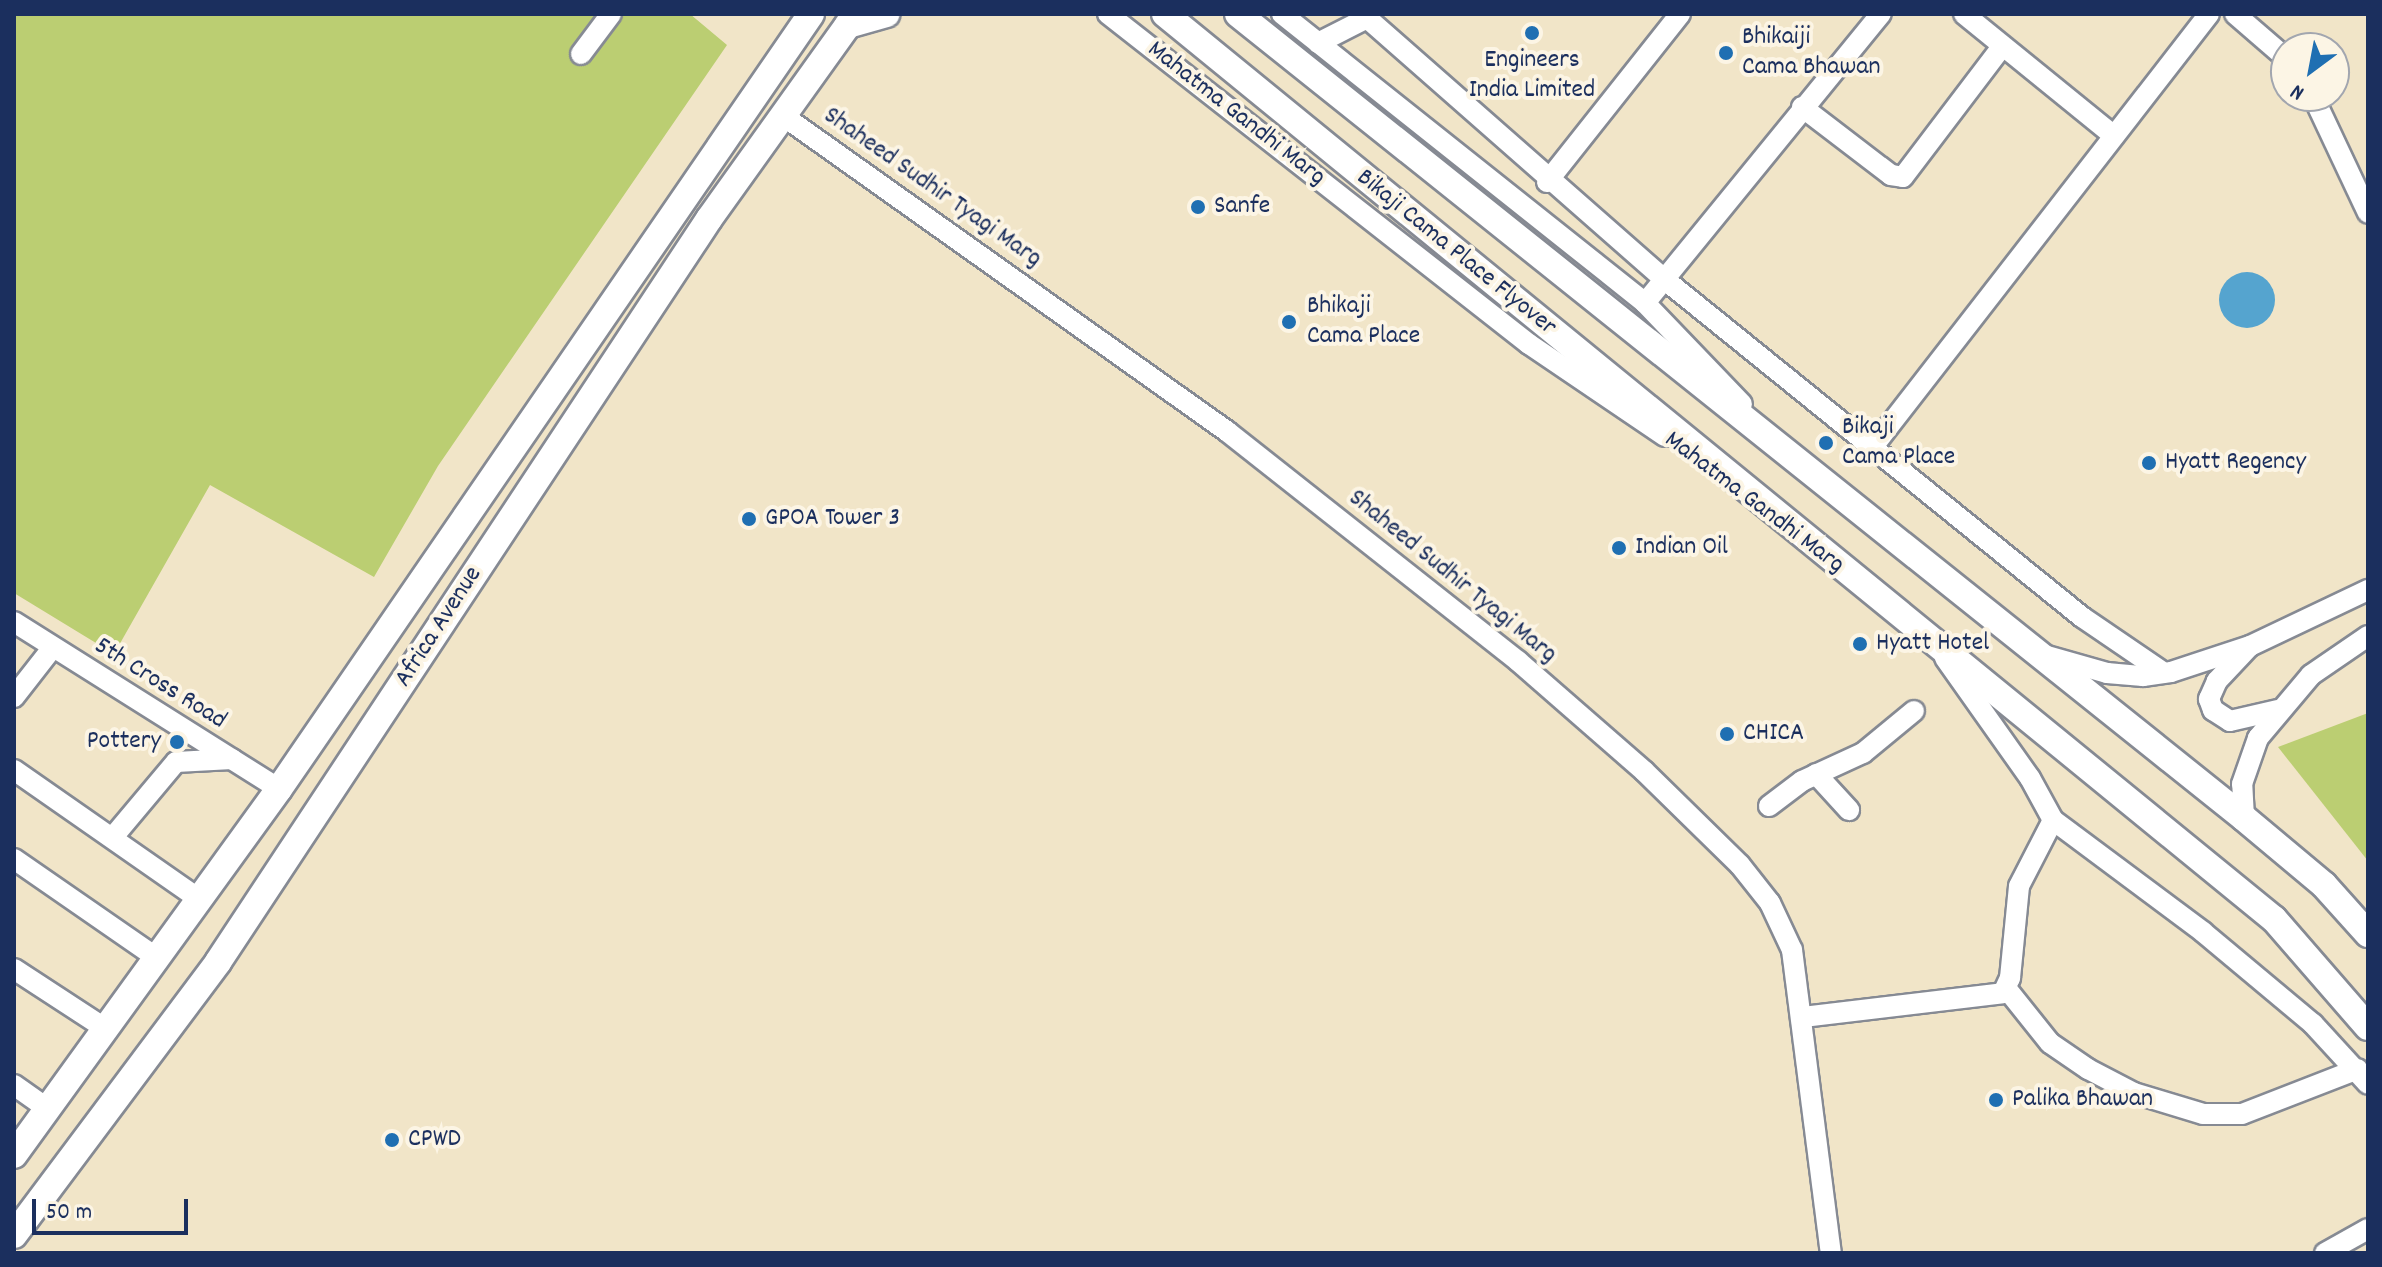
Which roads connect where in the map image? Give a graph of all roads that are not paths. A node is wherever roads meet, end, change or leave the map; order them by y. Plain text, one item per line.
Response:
1 (611, 14) edge
2 (811, 14) edge
3 (886, 14) edge
4 (1108, 14) edge
5 (1165, 14) edge
6 (1238, 14) edge
7 (1282, 14) edge
8 (1680, 14) edge
9 (1881, 14) edge
10 (1964, 14) edge
11 (2209, 14) edge
12 (2235, 14) edge
13 (852, 19) edge
14 (1318, 43) junction
15 (2270, 44) edge
16 (2001, 48) junction
17 (581, 54) dead end
18 (1802, 107) junction
19 (2321, 112) edge
20 (782, 115) junction
21 (2114, 136) junction
22 (1547, 182) junction
23 (2368, 213) edge
24 (1664, 279) junction
25 (1645, 303) junction
26 (1783, 446) junction
27 (1872, 448) junction
28 (1748, 492) junction
29 (2368, 590) edge
30 (14, 622) edge
31 (2368, 636) edge
32 (1936, 645) junction
33 (2250, 646) junction
34 (53, 647) junction
35 (2044, 655) junction
36 (2164, 673) junction
37 (14, 697) edge
38 (2278, 710) junction
39 (1914, 711) dead end
40 (232, 759) junction
41 (14, 770) edge
42 (1816, 774) junction
43 (279, 789) junction
44 (1769, 806) dead end
45 (1849, 810) dead end
46 (2244, 818) junction
47 (2053, 820) junction
48 (113, 837) junction
49 (14, 859) edge
50 (199, 899) junction
51 (2368, 934) edge
52 (157, 958) junction
53 (14, 969) edge
54 (2006, 988) junction
55 (1803, 1017) junction
56 (2368, 1027) edge
57 (106, 1029) junction
58 (2363, 1076) edge
59 (14, 1085) edge
60 (48, 1109) junction
61 (14, 1155) edge
62 (2368, 1229) edge
63 (14, 1235) edge
64 (1831, 1253) edge
65 (2325, 1253) edge

1 - 17 street
2 - 43 main road, Africa Avenue
3 - 13 main road
4 - 28 street, Mahatma Gandhi Marg
5 - 28 main road, Bikaji Cama Place Flyover
6 - 26 main road, Bikaji Cama Place Flyover
7 - 14 street
8 - 22 street
9 - 18 street
10 - 16 street
11 - 21 street
12 - 15 street
13 - 20 main road, Africa Avenue
14 - 22 street
14 - 25 street
16 - 18 street
16 - 21 street
18 - 24 street
19 - 23 street
20 - 55 street, Shaheed Sudhir Tyagi Marg
20 - 63 main road, Africa Avenue
21 - 27 street
22 - 24 street
24 - 25 street
24 - 27 street
25 - 26 street
26 - 35 main road
27 - 36 street
28 - 32 main road, Mahatma Gandhi Marg
29 - 33 street
30 - 34 street, 5th Cross Road
31 - 38 street
32 - 47 street
32 - 56 main road, Mahatma Gandhi Marg
33 - 36 street
33 - 38 street
34 - 37 street
34 - 40 street, 5th Cross Road
35 - 36 street
35 - 46 main road
38 - 46 street
39 - 42 street
40 - 43 street, 5th Cross Road
40 - 48 street
41 - 48 street
42 - 44 street
42 - 45 street
43 - 50 main road, Africa Avenue
46 - 51 main road
47 - 54 street
47 - 58 street
48 - 50 street
49 - 52 street
50 - 52 main road, Africa Avenue
52 - 57 main road, Africa Avenue
53 - 57 street
54 - 55 street
54 - 58 street
55 - 64 street, Shaheed Sudhir Tyagi Marg
57 - 60 main road, Africa Avenue
59 - 60 street
60 - 61 main road, Africa Avenue
62 - 65 street

